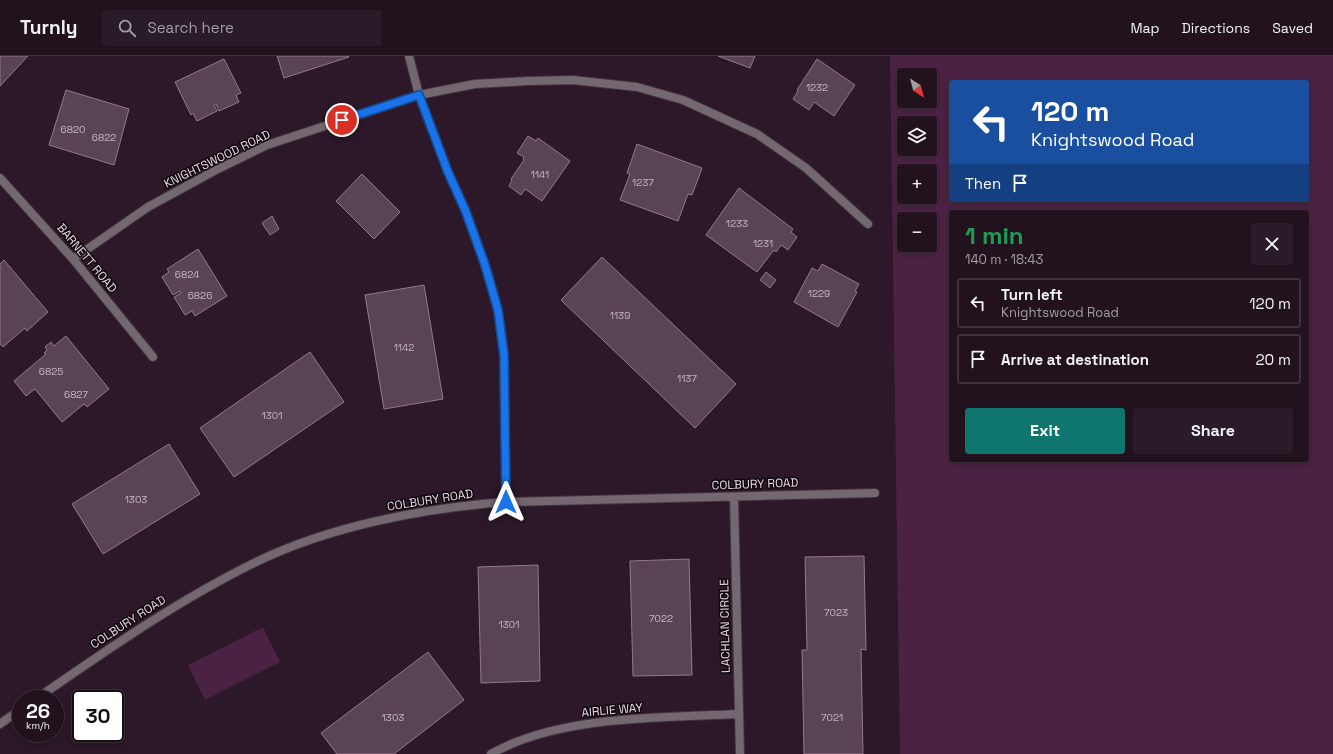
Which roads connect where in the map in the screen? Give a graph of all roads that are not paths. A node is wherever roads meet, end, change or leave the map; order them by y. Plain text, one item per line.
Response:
1 (409, 56) edge
2 (419, 95) junction
3 (0, 178) edge
4 (868, 224) dead end
5 (73, 259) junction
6 (153, 357) dead end
7 (875, 493) dead end
8 (734, 497) junction
9 (506, 502) junction
10 (49, 690) edge
11 (739, 714) junction
12 (12, 715) edge
13 (0, 724) edge
14 (491, 754) edge
15 (740, 754) edge

1 - 2 street
2 - 4 street, KNIGHTSWOOD ROAD
2 - 5 street, KNIGHTSWOOD ROAD
2 - 9 street
3 - 5 street, BARNETT ROAD
5 - 6 street, BARNETT ROAD
7 - 8 street, COLBURY ROAD
8 - 9 street, COLBURY ROAD
8 - 11 street, LACHLAN CIRCLE
9 - 10 street, COLBURY ROAD
11 - 14 street, AIRLIE WAY
11 - 15 street, LACHLAN CIRCLE
12 - 13 street

